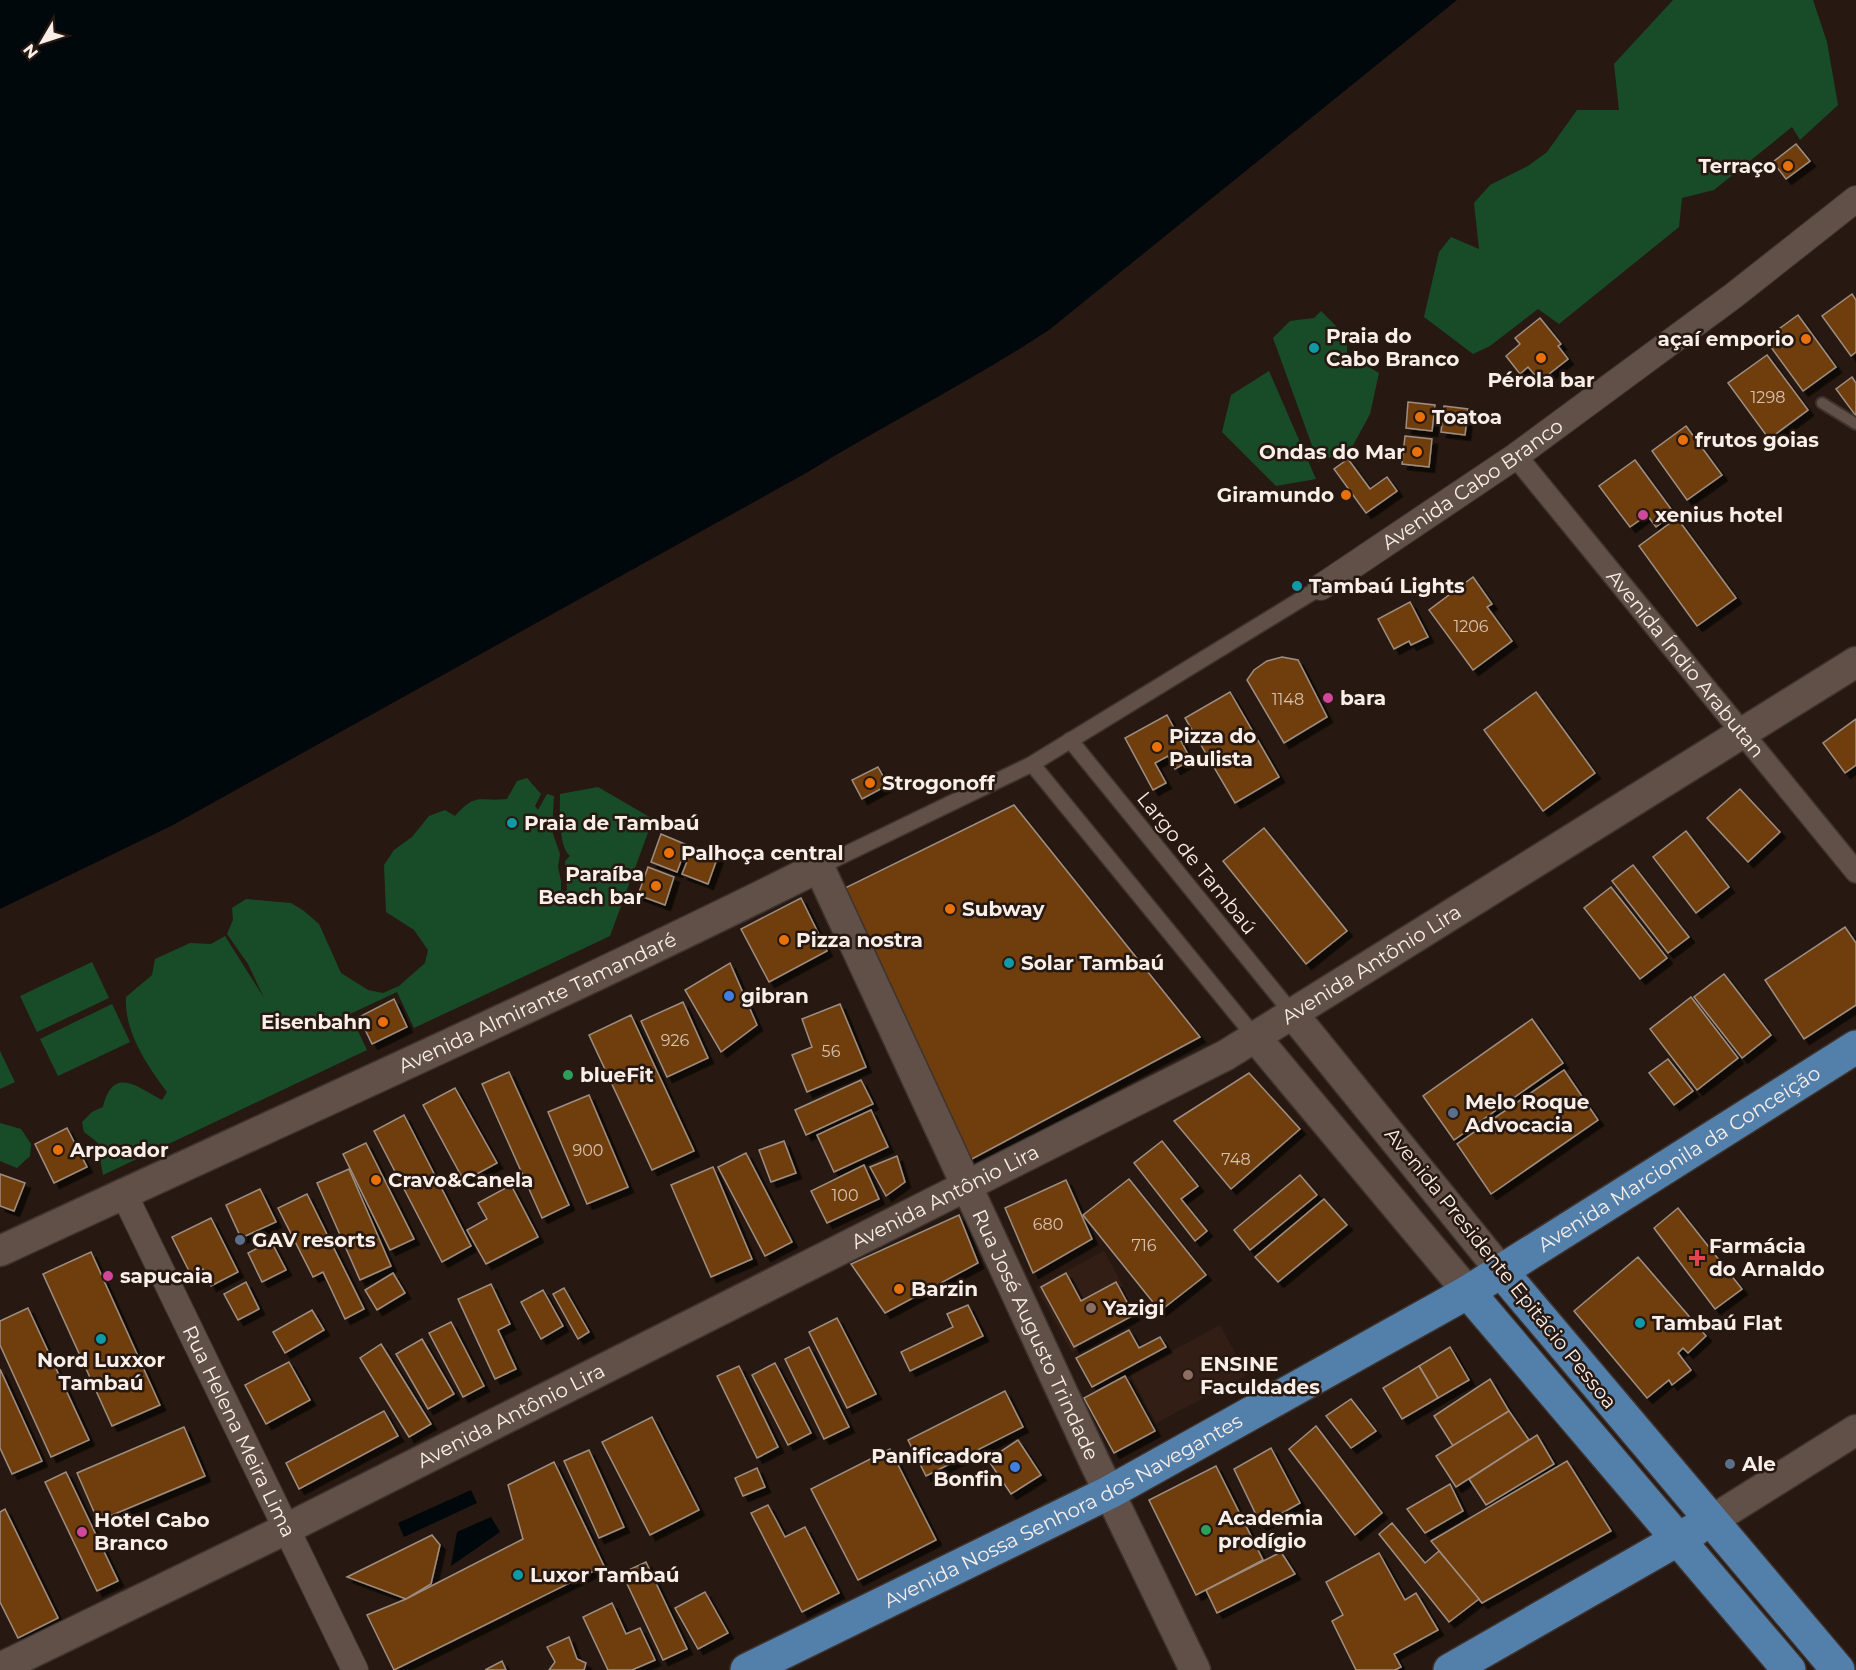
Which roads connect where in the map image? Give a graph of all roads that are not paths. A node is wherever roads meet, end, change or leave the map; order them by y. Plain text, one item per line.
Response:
1 (1856, 199) edge
2 (1822, 403) dead end
3 (1856, 424) edge
4 (1516, 456) junction
5 (1321, 587) joint
6 (1856, 662) edge
7 (1744, 735) junction
8 (1070, 740) junction
9 (1032, 764) junction
10 (819, 867) junction
11 (1856, 872) edge
12 (1292, 1014) junction
13 (1255, 1036) junction
14 (1856, 1047) edge
15 (966, 1187) junction
16 (123, 1192) junction
17 (0, 1251) edge
18 (1501, 1271) junction
19 (1468, 1292) junction
20 (1856, 1430) edge
21 (1110, 1492) junction
22 (1711, 1521) junction
23 (286, 1529) junction
24 (1677, 1541) junction
25 (0, 1668) edge
26 (355, 1670) edge
27 (747, 1670) edge
28 (1196, 1670) edge
29 (1450, 1670) edge
30 (1789, 1670) edge
31 (1838, 1670) edge

1 - 4 street, Avenida Cabo Branco
2 - 3 lane
4 - 5 street, Avenida Cabo Branco
4 - 7 street, Avenida Índio Arabutan
5 - 8 street, Avenida Cabo Branco
6 - 7 main road, Avenida Antônio Lira
7 - 11 street, Avenida Índio Arabutan
7 - 12 main road, Avenida Antônio Lira
8 - 9 street, Avenida Almirante Tamandaré
8 - 12 street, Largo de Tambaú
9 - 10 street, Avenida Almirante Tamandaré
9 - 13 street
10 - 15 main road, Rua José Augusto Trindade
10 - 16 main road, Avenida Almirante Tamandaré
12 - 13 main road, Avenida Antônio Lira
12 - 18 main road, Avenida Presidente Epitácio Pessoa
13 - 15 main road, Avenida Antônio Lira
13 - 19 main road, Avenida Presidente Epitácio Pessoa
14 - 18 main road, Avenida Marcionila da Conceição
15 - 21 main road, Rua José Augusto Trindade
15 - 23 main road, Avenida Antônio Lira
16 - 17 main road, Avenida Almirante Tamandaré
16 - 23 street, Rua Helena Meira Lima
18 - 19 main road, Avenida Nossa Senhora dos Navegantes
18 - 22 main road, Avenida Presidente Epitácio Pessoa
19 - 21 main road, Avenida Nossa Senhora dos Navegantes
19 - 24 main road, Avenida Presidente Epitácio Pessoa
20 - 22 main road
21 - 27 main road, Avenida Nossa Senhora dos Navegantes
21 - 28 main road, Rua José Augusto Trindade
22 - 24 main road
22 - 31 main road, Avenida Presidente Epitácio Pessoa
23 - 25 main road, Avenida Antônio Lira
23 - 26 street, Rua Helena Meira Lima
24 - 29 main road
24 - 30 main road, Avenida Presidente Epitácio Pessoa

